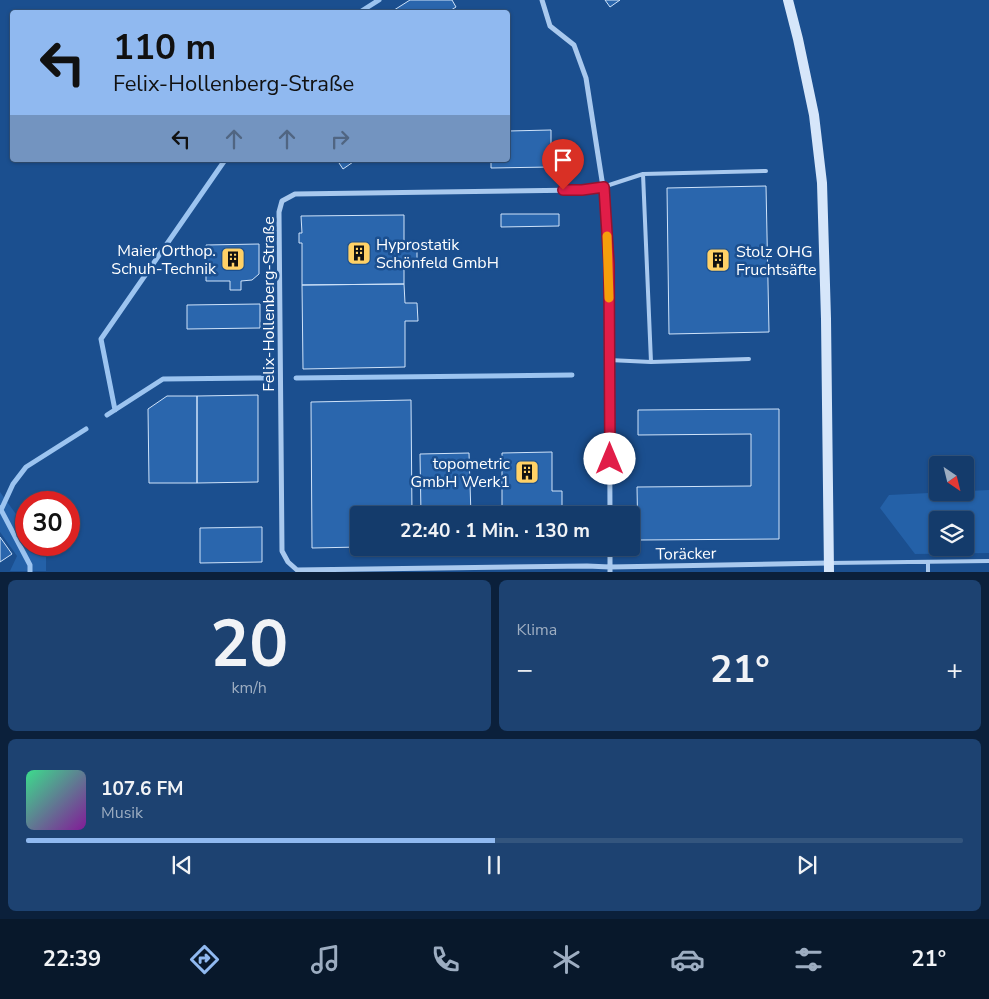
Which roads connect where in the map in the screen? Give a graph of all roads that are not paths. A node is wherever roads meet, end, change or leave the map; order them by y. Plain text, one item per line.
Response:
1 (542, 0) edge
2 (788, 0) edge
3 (766, 171) dead end
4 (643, 174) junction
5 (604, 187) junction
6 (748, 359) dead end
7 (609, 360) junction
8 (651, 362) junction
9 (610, 506) edge
10 (282, 551) joint
11 (610, 556) edge
12 (989, 561) edge
13 (928, 562) junction
14 (829, 567) edge
15 (610, 569) edge
16 (928, 572) edge

1 - 5 street
2 - 14 main road
3 - 4 lane
4 - 5 lane
4 - 8 lane
5 - 7 street
5 - 10 street, Felix-Hollenberg-Straße
6 - 8 lane
7 - 8 lane
7 - 9 street
10 - 15 street, Toräcker
11 - 15 street
12 - 13 lane
13 - 14 lane
13 - 16 lane
14 - 15 street, Toräcker

